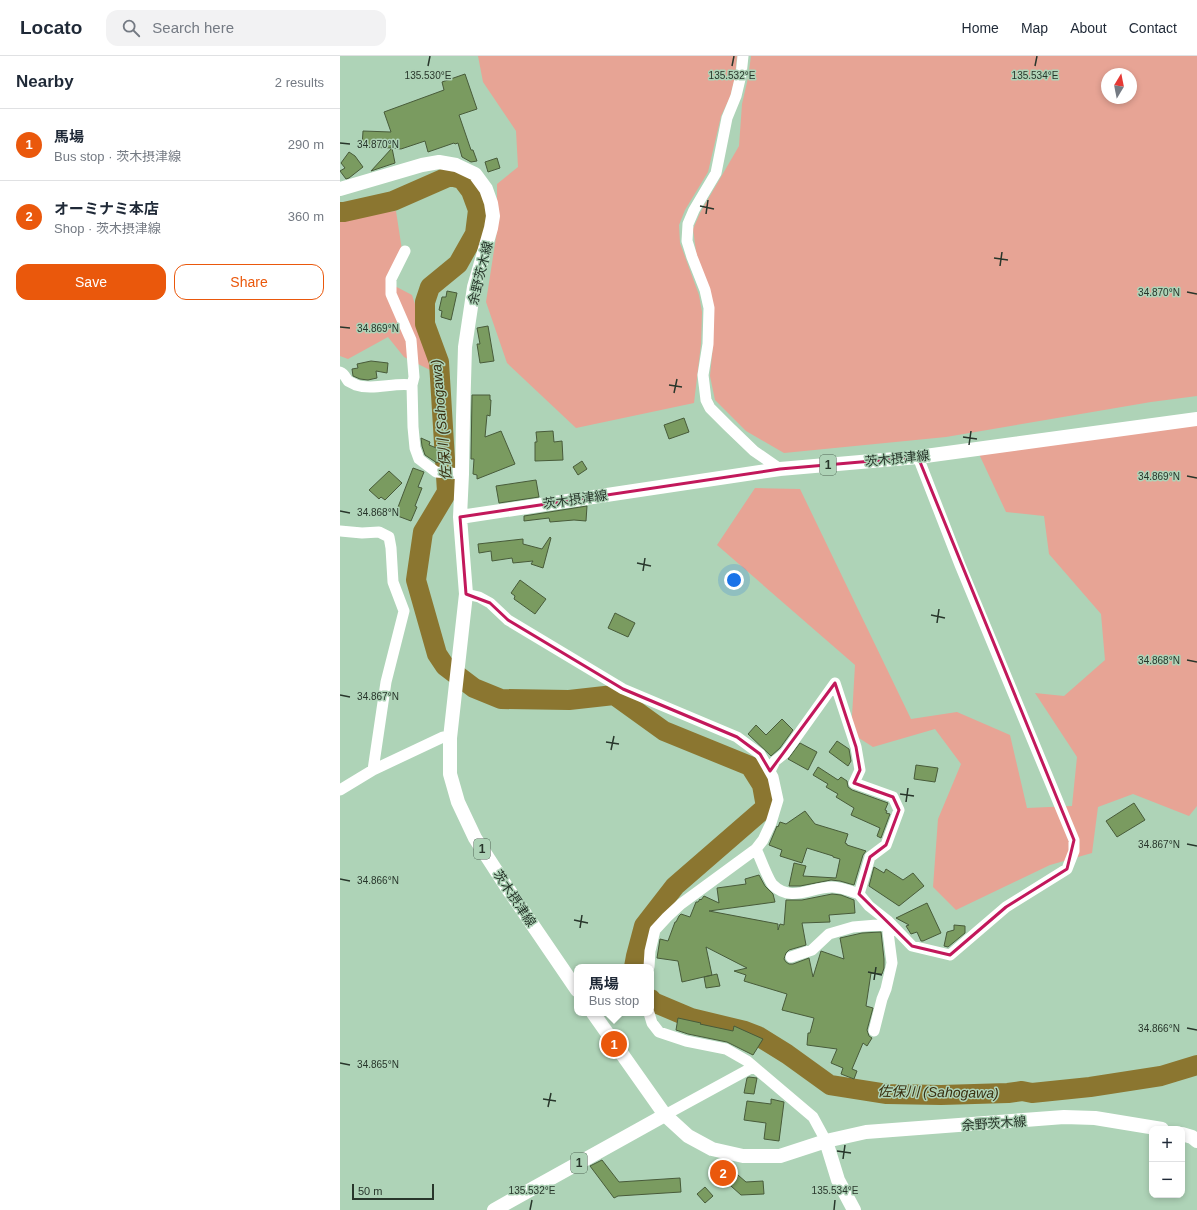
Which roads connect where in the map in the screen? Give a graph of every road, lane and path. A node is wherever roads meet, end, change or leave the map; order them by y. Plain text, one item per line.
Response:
1 (743, 56) edge
2 (340, 189) edge
3 (405, 251) dead end
4 (340, 372) edge
5 (412, 385) junction
6 (1197, 419) edge
7 (918, 456) junction
8 (780, 469) junction
9 (462, 474) junction
10 (460, 517) junction
11 (340, 531) edge
12 (466, 594) junction
13 (450, 738) junction
14 (373, 770) junction
15 (770, 770) junction
16 (340, 790) edge
17 (756, 849) junction
18 (859, 894) junction
19 (888, 922) junction
20 (790, 957) dead end
21 (649, 964) edge
22 (574, 986) edge
23 (595, 1016) edge
24 (650, 1016) edge
25 (874, 1031) dead end
26 (753, 1067) junction
27 (665, 1115) junction
28 (1149, 1127) edge
29 (1185, 1135) edge
30 (826, 1141) junction
31 (1197, 1141) edge
32 (494, 1210) edge
33 (854, 1210) edge

1 - 8 street
2 - 9 main road, 余野茨木線
3 - 5 street
4 - 5 street
5 - 9 street
6 - 7 main road, 茨木摂津線 / 1
7 - 8 main road, 茨木摂津線 / 1
7 - 19 street
8 - 10 main road, 茨木摂津線 / 1
9 - 10 main road, 余野茨木線
10 - 12 main road, 茨木摂津線 / 1
11 - 14 street
12 - 13 main road, 茨木摂津線 / 1
12 - 15 street
13 - 14 street
13 - 22 main road, 茨木摂津線 / 1
14 - 16 street
15 - 17 street
15 - 18 street
17 - 18 street
17 - 21 street
18 - 19 street
19 - 20 street
19 - 25 street
23 - 27 main road
24 - 26 street
26 - 27 street
26 - 30 street
27 - 30 main road
27 - 32 main road, 1
28 - 30 main road, 余野茨木線
29 - 31 main road
30 - 33 main road

